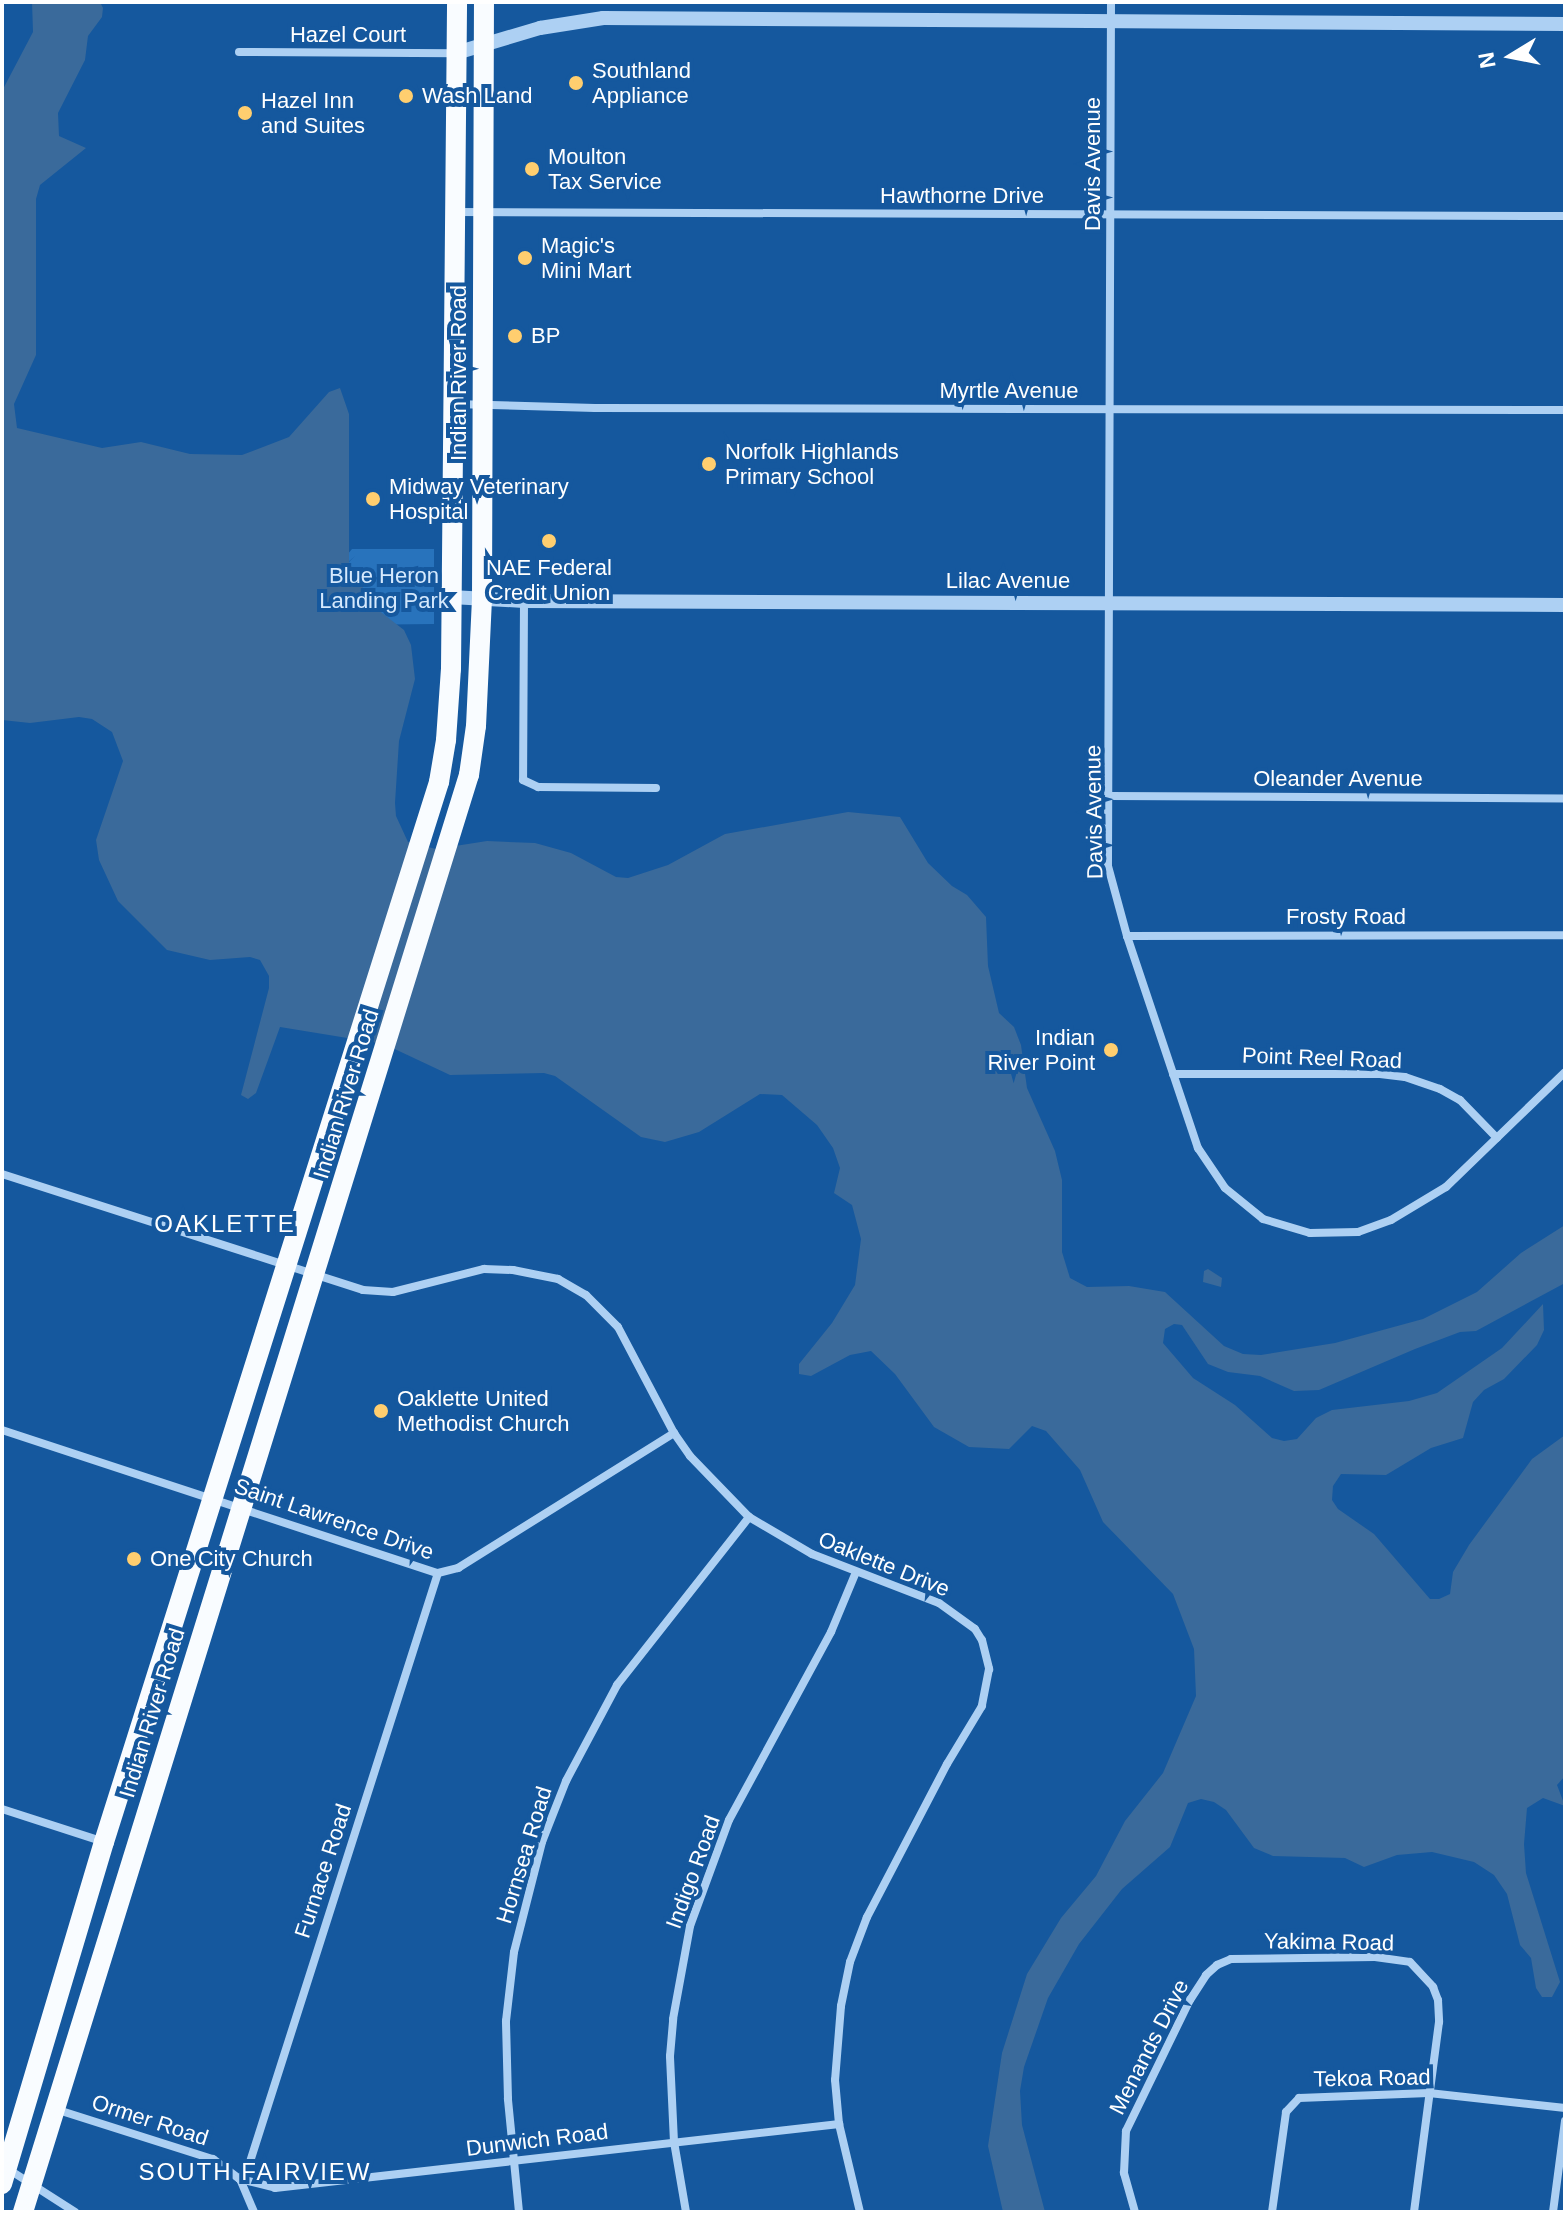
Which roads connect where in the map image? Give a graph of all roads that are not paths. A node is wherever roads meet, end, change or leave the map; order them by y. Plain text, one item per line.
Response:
1 (457, 2) edge
2 (484, 2) edge
3 (1111, 2) edge
4 (1111, 20) junction
5 (1565, 24) edge
6 (483, 45) junction
7 (239, 52) dead end
8 (456, 53) junction
9 (456, 212) junction
10 (483, 212) junction
11 (1111, 215) junction
12 (1565, 216) edge
13 (453, 404) junction
14 (483, 405) junction
15 (1110, 409) junction
16 (1565, 410) edge
17 (451, 597) junction
18 (482, 598) junction
19 (524, 601) junction
20 (1110, 604) junction
21 (1565, 605) edge
22 (656, 788) dead end
23 (1110, 796) junction
24 (1565, 798) edge
25 (1565, 935) edge
26 (1127, 936) junction
27 (1565, 1072) edge
28 (1173, 1074) junction
29 (1497, 1138) junction
30 (2, 1174) edge
31 (286, 1268) junction
32 (314, 1276) junction
33 (2, 1430) edge
34 (674, 1433) junction
35 (214, 1497) junction
36 (241, 1506) junction
37 (749, 1517) junction
38 (856, 1572) junction
39 (438, 1573) junction
40 (2, 1809) edge
41 (104, 1842) junction
42 (1231, 1959) joint
43 (1429, 2093) junction
44 (1565, 2108) edge
45 (55, 2109) junction
46 (1565, 2121) edge
47 (839, 2124) junction
48 (674, 2142) junction
49 (512, 2161) junction
50 (4, 2173) edge
51 (240, 2179) junction
52 (32, 2184) junction
53 (23, 2212) edge
54 (75, 2212) edge
55 (254, 2212) edge
56 (519, 2212) edge
57 (686, 2212) edge
58 (860, 2212) edge
59 (1135, 2212) edge
60 (1272, 2212) edge
61 (1414, 2212) edge
62 (1553, 2212) edge

1 - 8 main road, Indian River Road
2 - 6 main road, Indian River Road
3 - 4 street, Davis Avenue
4 - 5 street
4 - 6 street
4 - 11 street, Davis Avenue
6 - 8 street
6 - 10 main road, Indian River Road
7 - 8 street, Hazel Court
8 - 9 main road, Indian River Road
9 - 10 street, Hawthorne Drive
9 - 13 main road, Indian River Road
10 - 11 street, Hawthorne Drive
10 - 14 main road, Indian River Road
11 - 12 street, Hawthorne Drive
11 - 15 street, Davis Avenue
13 - 14 street, Myrtle Avenue
13 - 17 main road, Indian River Road
14 - 15 street, Myrtle Avenue
14 - 18 main road, Indian River Road
15 - 16 street, Myrtle Avenue
15 - 20 street, Davis Avenue
17 - 18 street, Lilac Avenue
17 - 31 main road, Indian River Road
18 - 19 street, Lilac Avenue
18 - 32 main road, Indian River Road
19 - 20 street, Lilac Avenue
19 - 22 street
20 - 21 street, Lilac Avenue
20 - 23 street, Davis Avenue
23 - 24 street, Oleander Avenue
23 - 26 street, Davis Avenue
25 - 26 street, Frosty Road
26 - 28 street, Davis Avenue
27 - 29 street, Davis Avenue
28 - 29 street, Point Reel Road
28 - 29 street, Davis Avenue
30 - 31 street, Oaklette Drive
31 - 32 street, Oaklette Drive
31 - 35 main road, Indian River Road
32 - 34 street, Oaklette Drive
32 - 36 main road, Indian River Road
33 - 35 street, Saint Lawrence Drive
34 - 37 street, Oaklette Drive
34 - 39 street, Saint Lawrence Drive
35 - 36 street, Saint Lawrence Drive
35 - 41 main road, Indian River Road
36 - 39 street, Saint Lawrence Drive
36 - 45 main road, Indian River Road
37 - 38 street, Oaklette Drive
37 - 49 street, Hornsea Road
38 - 47 street, Oaklette Drive
38 - 48 street, Indigo Road
39 - 51 street, Furnace Road
40 - 41 street
41 - 50 main road, Indian River Road
42 - 43 street, Yakima Road
42 - 59 street, Menands Drive
43 - 44 street, Tekoa Road
43 - 60 street, Tekoa Road
43 - 61 street
45 - 51 street, Ormer Road
45 - 52 main road, Indian River Road
46 - 62 street
47 - 48 street, Dunwich Road
47 - 58 street, Oaklette Drive
48 - 49 street, Dunwich Road
48 - 57 street, Indigo Road
49 - 51 street, Dunwich Road
49 - 56 street, Hornsea Road
50 - 52 street
51 - 55 street
52 - 53 main road, Indian River Road
52 - 54 street

